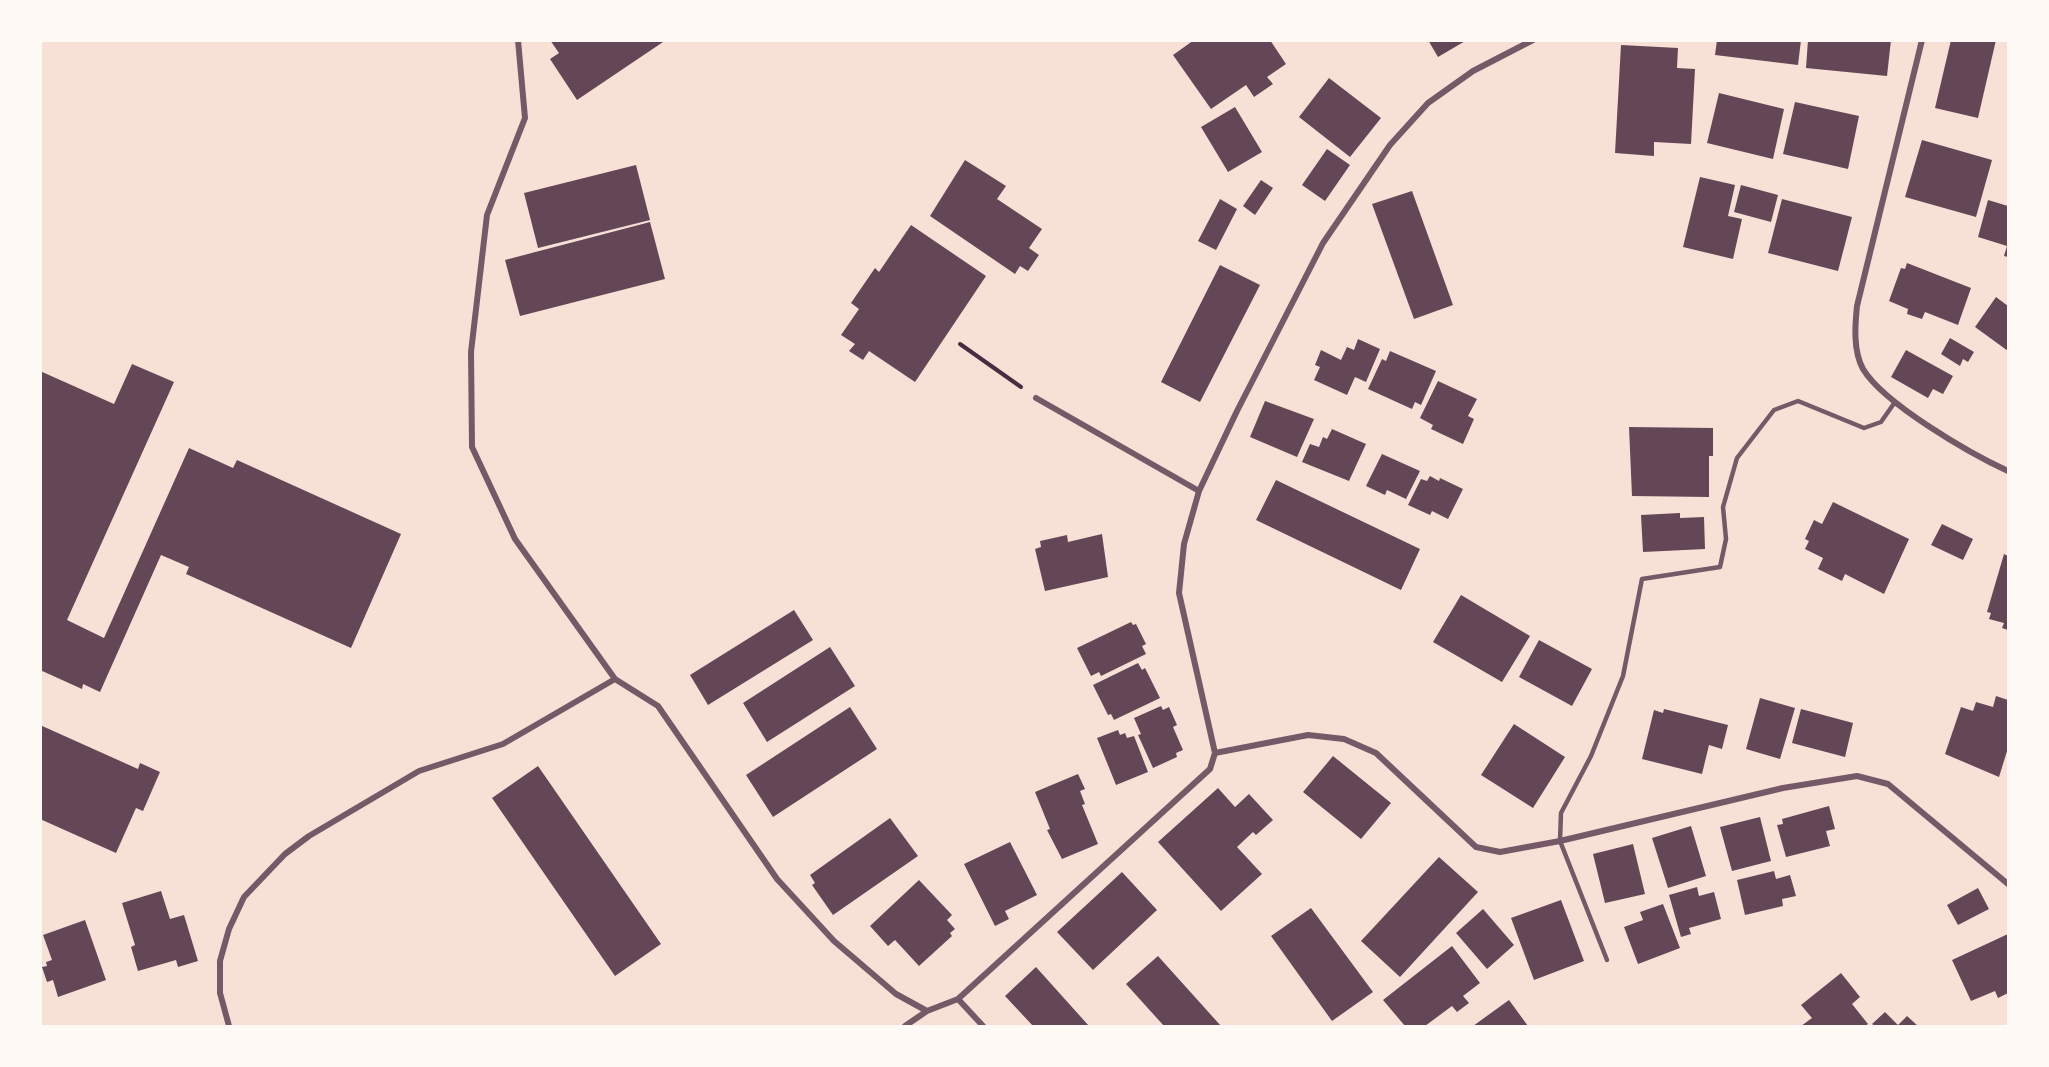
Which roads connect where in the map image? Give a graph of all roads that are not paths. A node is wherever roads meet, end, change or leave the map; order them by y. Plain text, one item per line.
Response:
1 (518, 40) edge
2 (1533, 40) edge
3 (1922, 40) edge
4 (1036, 398) road end
5 (1895, 402) junction
6 (2008, 471) edge
7 (1199, 491) junction
8 (615, 679) junction
9 (1215, 753) junction
10 (1560, 841) junction
11 (2008, 884) edge
12 (1607, 960) dead end
13 (958, 999) junction
14 (927, 1011) junction
15 (229, 1026) edge
16 (905, 1026) edge
17 (983, 1026) edge

1 - 8 street
2 - 7 street
3 - 5 street
4 - 7 street
5 - 6 street
5 - 10 lane
7 - 9 street
8 - 14 street
8 - 15 street
9 - 10 street
9 - 13 street
10 - 11 street
10 - 12 lane
13 - 14 street
13 - 17 street
14 - 16 street

